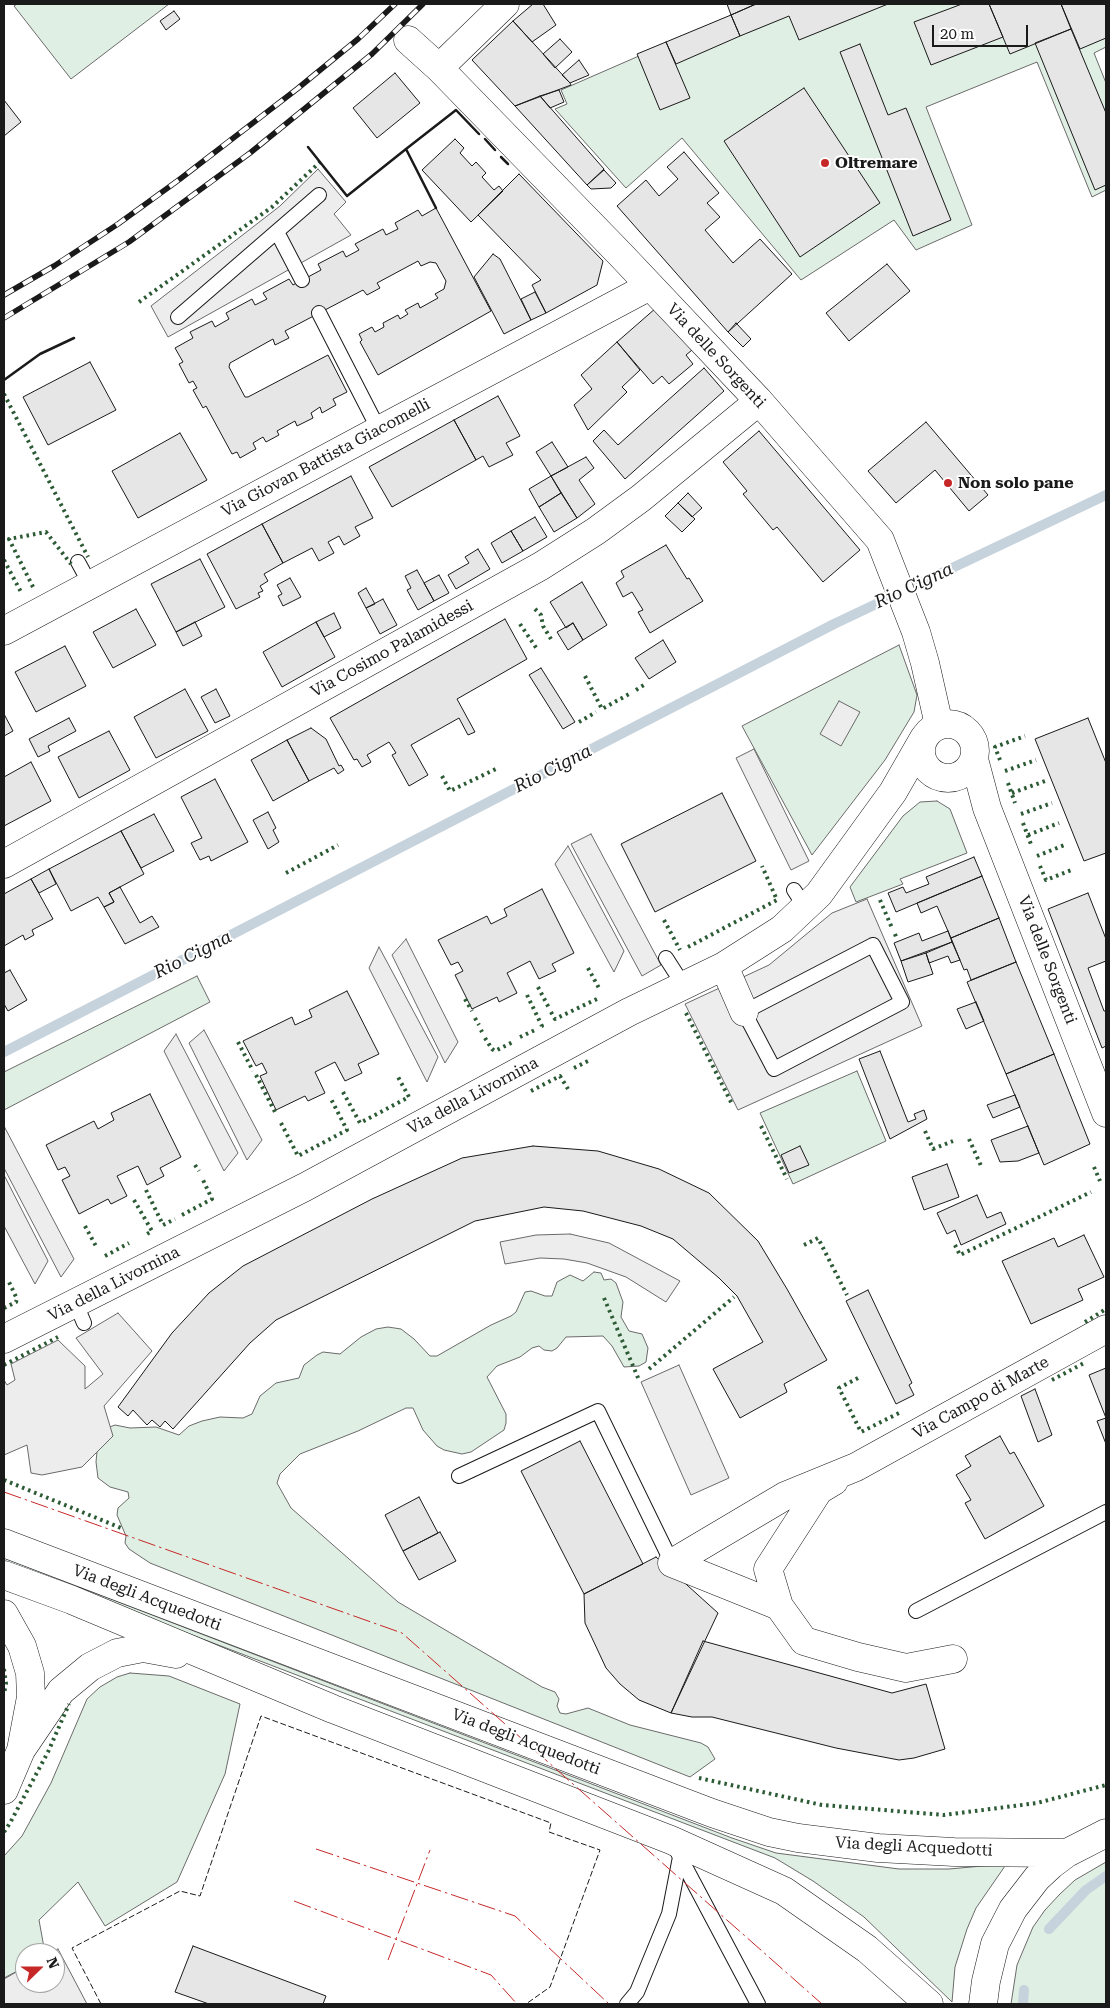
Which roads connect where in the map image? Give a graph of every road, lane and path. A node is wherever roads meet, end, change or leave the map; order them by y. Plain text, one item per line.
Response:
1 (505, 4) edge
2 (408, 40) dead end
3 (439, 68) junction
4 (319, 195) dead end
5 (277, 232) junction
6 (302, 280) dead end
7 (650, 286) junction
8 (319, 313) dead end
9 (178, 318) dead end
10 (759, 401) junction
11 (378, 430) junction
12 (4, 631) edge
13 (931, 732) junction
14 (974, 759) junction
15 (948, 778) junction
16 (894, 792) junction
17 (987, 808) junction
18 (4, 864) edge
19 (666, 958) dead end
20 (724, 966) junction
21 (684, 986) junction
22 (744, 1012) junction
23 (1106, 1113) edge
24 (1106, 1329) edge
25 (4, 1340) edge
26 (856, 1467) junction
27 (459, 1476) dead end
28 (1106, 1512) edge
29 (4, 1543) edge
30 (672, 1563) junction
31 (4, 1575) edge
32 (779, 1606) junction
33 (916, 1611) dead end
34 (4, 1614) edge
35 (953, 1659) dead end
36 (215, 1660) junction
37 (21, 1750) junction
38 (4, 1790) edge
39 (1106, 1833) edge
40 (676, 1849) junction
41 (1067, 1853) junction
42 (627, 2004) edge
43 (758, 2004) edge
44 (929, 2004) edge
45 (983, 2004) edge

1 - 3 street
2 - 3 street, Via delle Sorgenti
3 - 7 street, Via delle Sorgenti
4 - 5 lane
5 - 6 lane
5 - 9 lane
7 - 10 street, Via delle Sorgenti
7 - 11 street, Via Giovan Battista Giacomelli
8 - 11 lane
10 - 13 street, Via delle Sorgenti
10 - 18 street, Via Cosimo Palamidessi
11 - 12 street, Via Giovan Battista Giacomelli
13 - 14 street, Via delle Sorgenti
13 - 15 street, Via delle Sorgenti
13 - 16 street, Via della Livornina
14 - 15 street
14 - 17 street, Via delle Sorgenti
15 - 16 street
15 - 17 street, Via delle Sorgenti
16 - 20 street, Via della Livornina
17 - 23 street, Via delle Sorgenti
19 - 21 lane
20 - 21 street, Via della Livornina
20 - 22 street
21 - 25 street, Via della Livornina
22 - 22 lane
24 - 26 street, Via Campo di Marte
26 - 30 street, Via Campo di Marte
26 - 32 street, Via Campo di Marte
27 - 30 lane
28 - 33 lane
29 - 41 street, Via degli Acquedotti
30 - 32 street
31 - 36 street, Via degli Acquedotti
32 - 35 street, Via Campo di Marte
34 - 37 street
36 - 37 street
36 - 40 street, Via degli Acquedotti
37 - 38 street
39 - 41 street
40 - 42 lane
40 - 43 lane
40 - 44 street, Via degli Acquedotti
41 - 45 street

